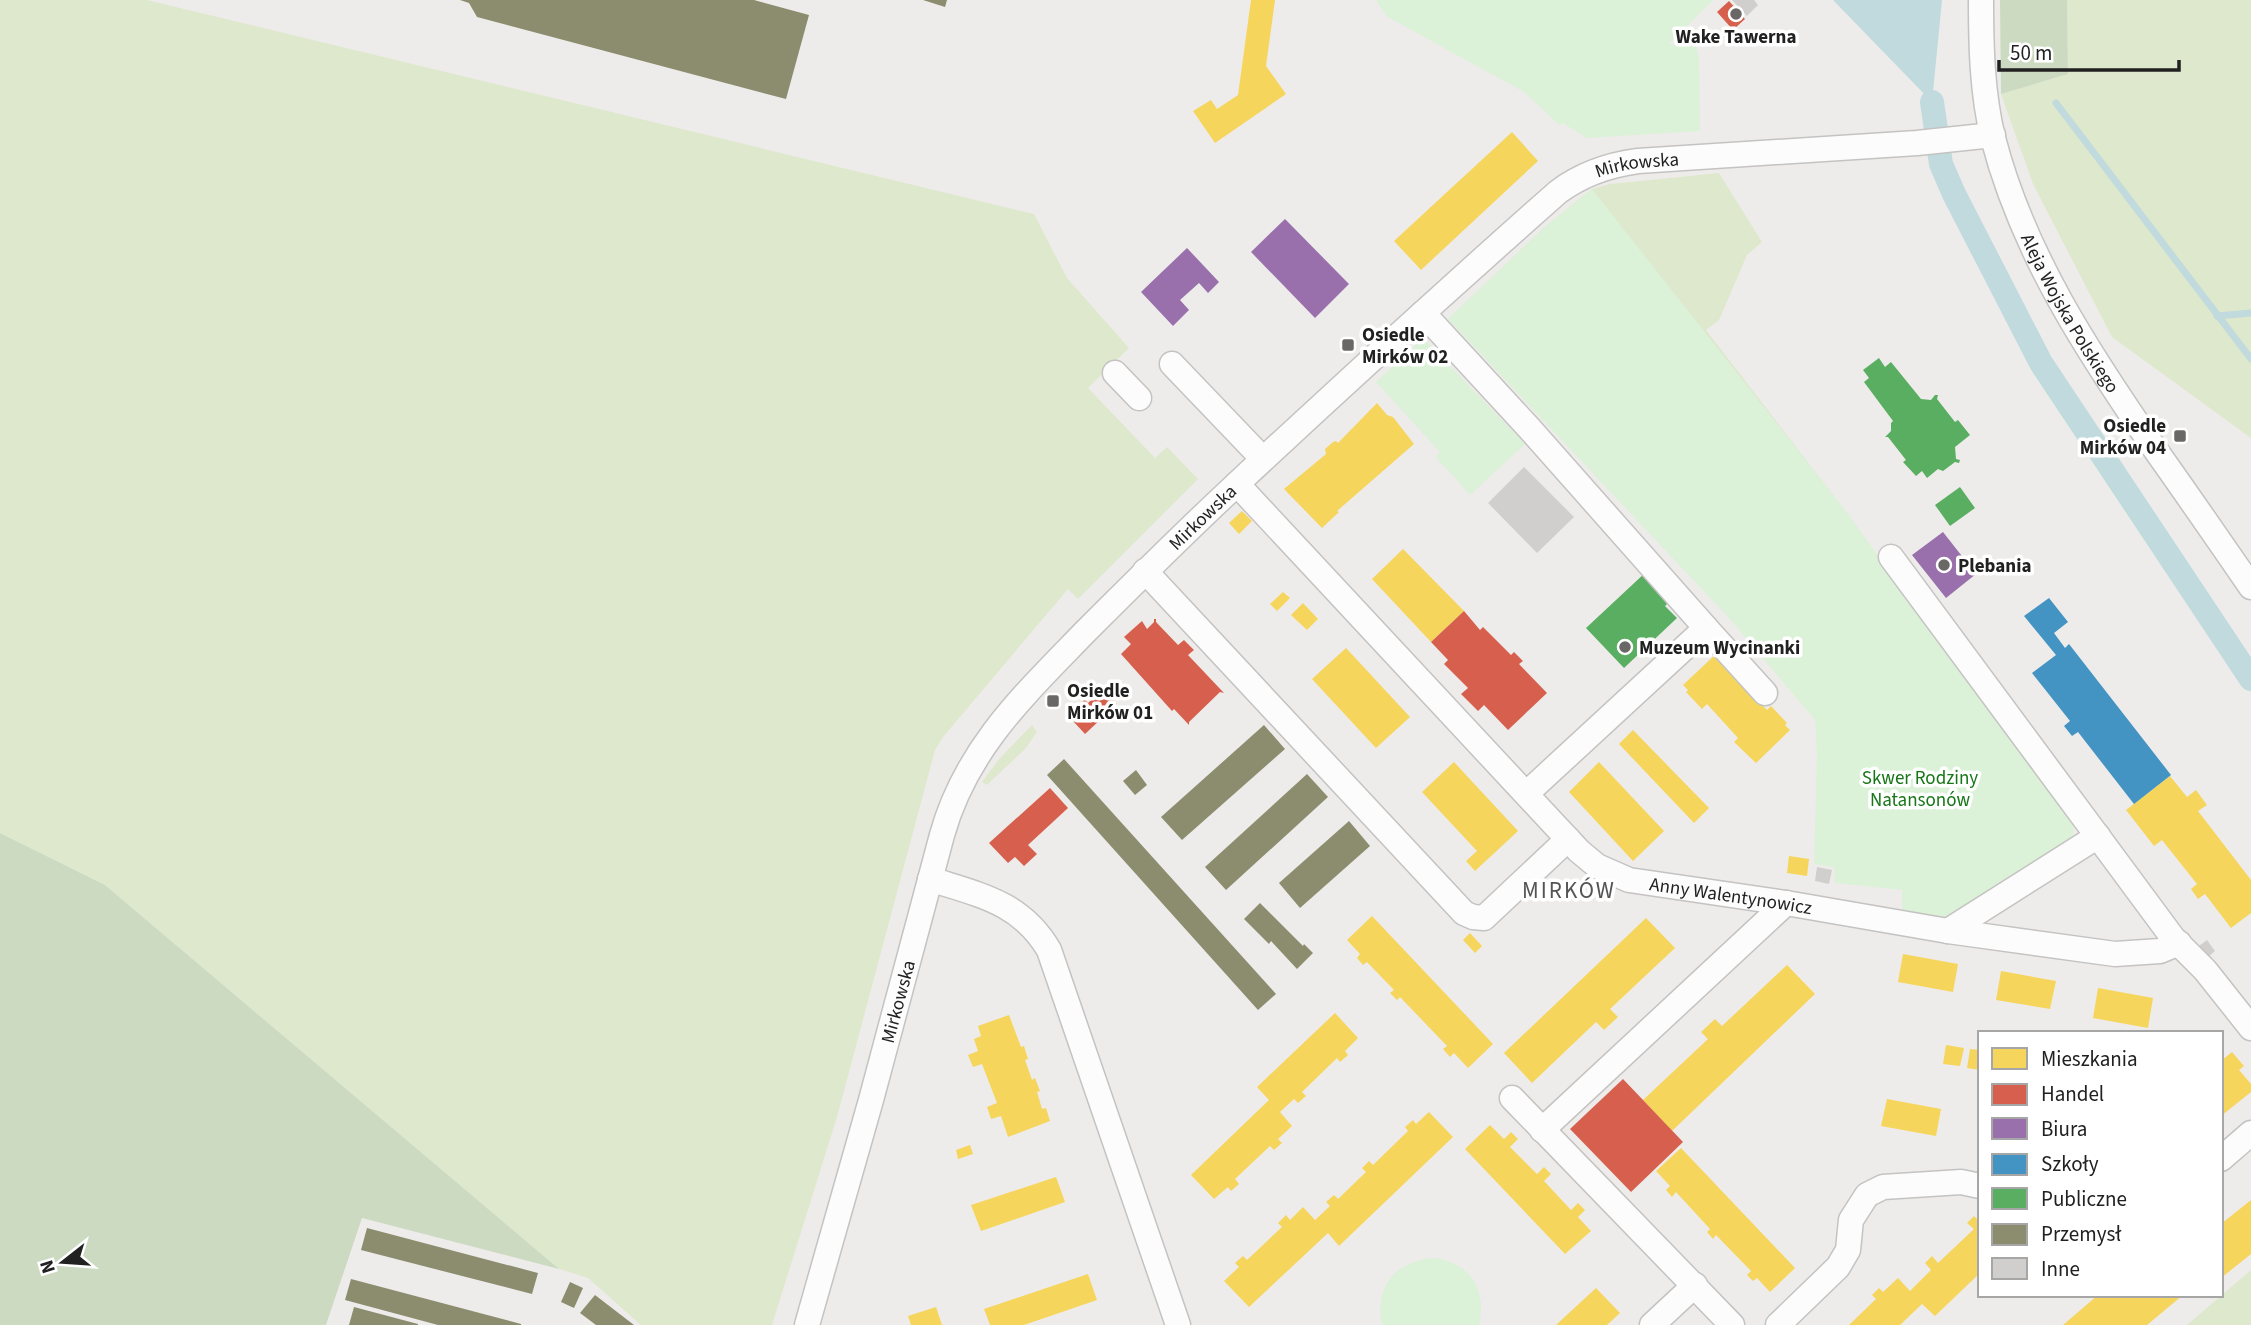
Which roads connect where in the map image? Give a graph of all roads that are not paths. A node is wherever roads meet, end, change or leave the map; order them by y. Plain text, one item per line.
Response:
1 (1981, 0) edge
2 (1993, 135) junction
3 (1423, 313) junction
4 (1172, 363) dead end
5 (1115, 373) dead end
6 (1139, 398) dead end
7 (1264, 459) junction
8 (1237, 484) junction
9 (1891, 557) dead end
10 (1145, 571) junction
11 (2251, 587) edge
12 (1706, 628) junction
13 (1765, 693) dead end
14 (1527, 793) junction
15 (2098, 836) junction
16 (1568, 839) junction
17 (930, 879) junction
18 (1786, 903) junction
19 (1948, 932) junction
20 (2179, 943) junction
21 (2251, 1028) edge
22 (1512, 1098) dead end
23 (1542, 1129) junction
24 (2251, 1133) edge
25 (2223, 1156) edge
26 (1978, 1186) edge
27 (1695, 1285) junction
28 (807, 1325) edge
29 (1178, 1325) edge
30 (1652, 1325) edge
31 (1732, 1325) edge
32 (1778, 1325) edge

1 - 2 street, Aleja Wojska Polskiego
2 - 3 street, Mirkowska
2 - 11 street, Aleja Wojska Polskiego
3 - 7 street, Mirkowska
3 - 12 street
4 - 7 street
5 - 6 street
7 - 8 street, Mirkowska
8 - 10 street, Mirkowska
8 - 14 street, Anny Walentynowicz
9 - 15 street
10 - 16 street
10 - 17 street, Mirkowska
12 - 13 street
12 - 14 street
14 - 16 street, Anny Walentynowicz
15 - 19 street
15 - 20 street
16 - 18 street, Anny Walentynowicz
17 - 28 street, Mirkowska
17 - 29 street
18 - 19 street, Anny Walentynowicz
18 - 23 street
19 - 20 street, Anny Walentynowicz
20 - 21 street
22 - 23 street
23 - 27 street
24 - 25 street
26 - 32 street
27 - 30 street
27 - 31 street

